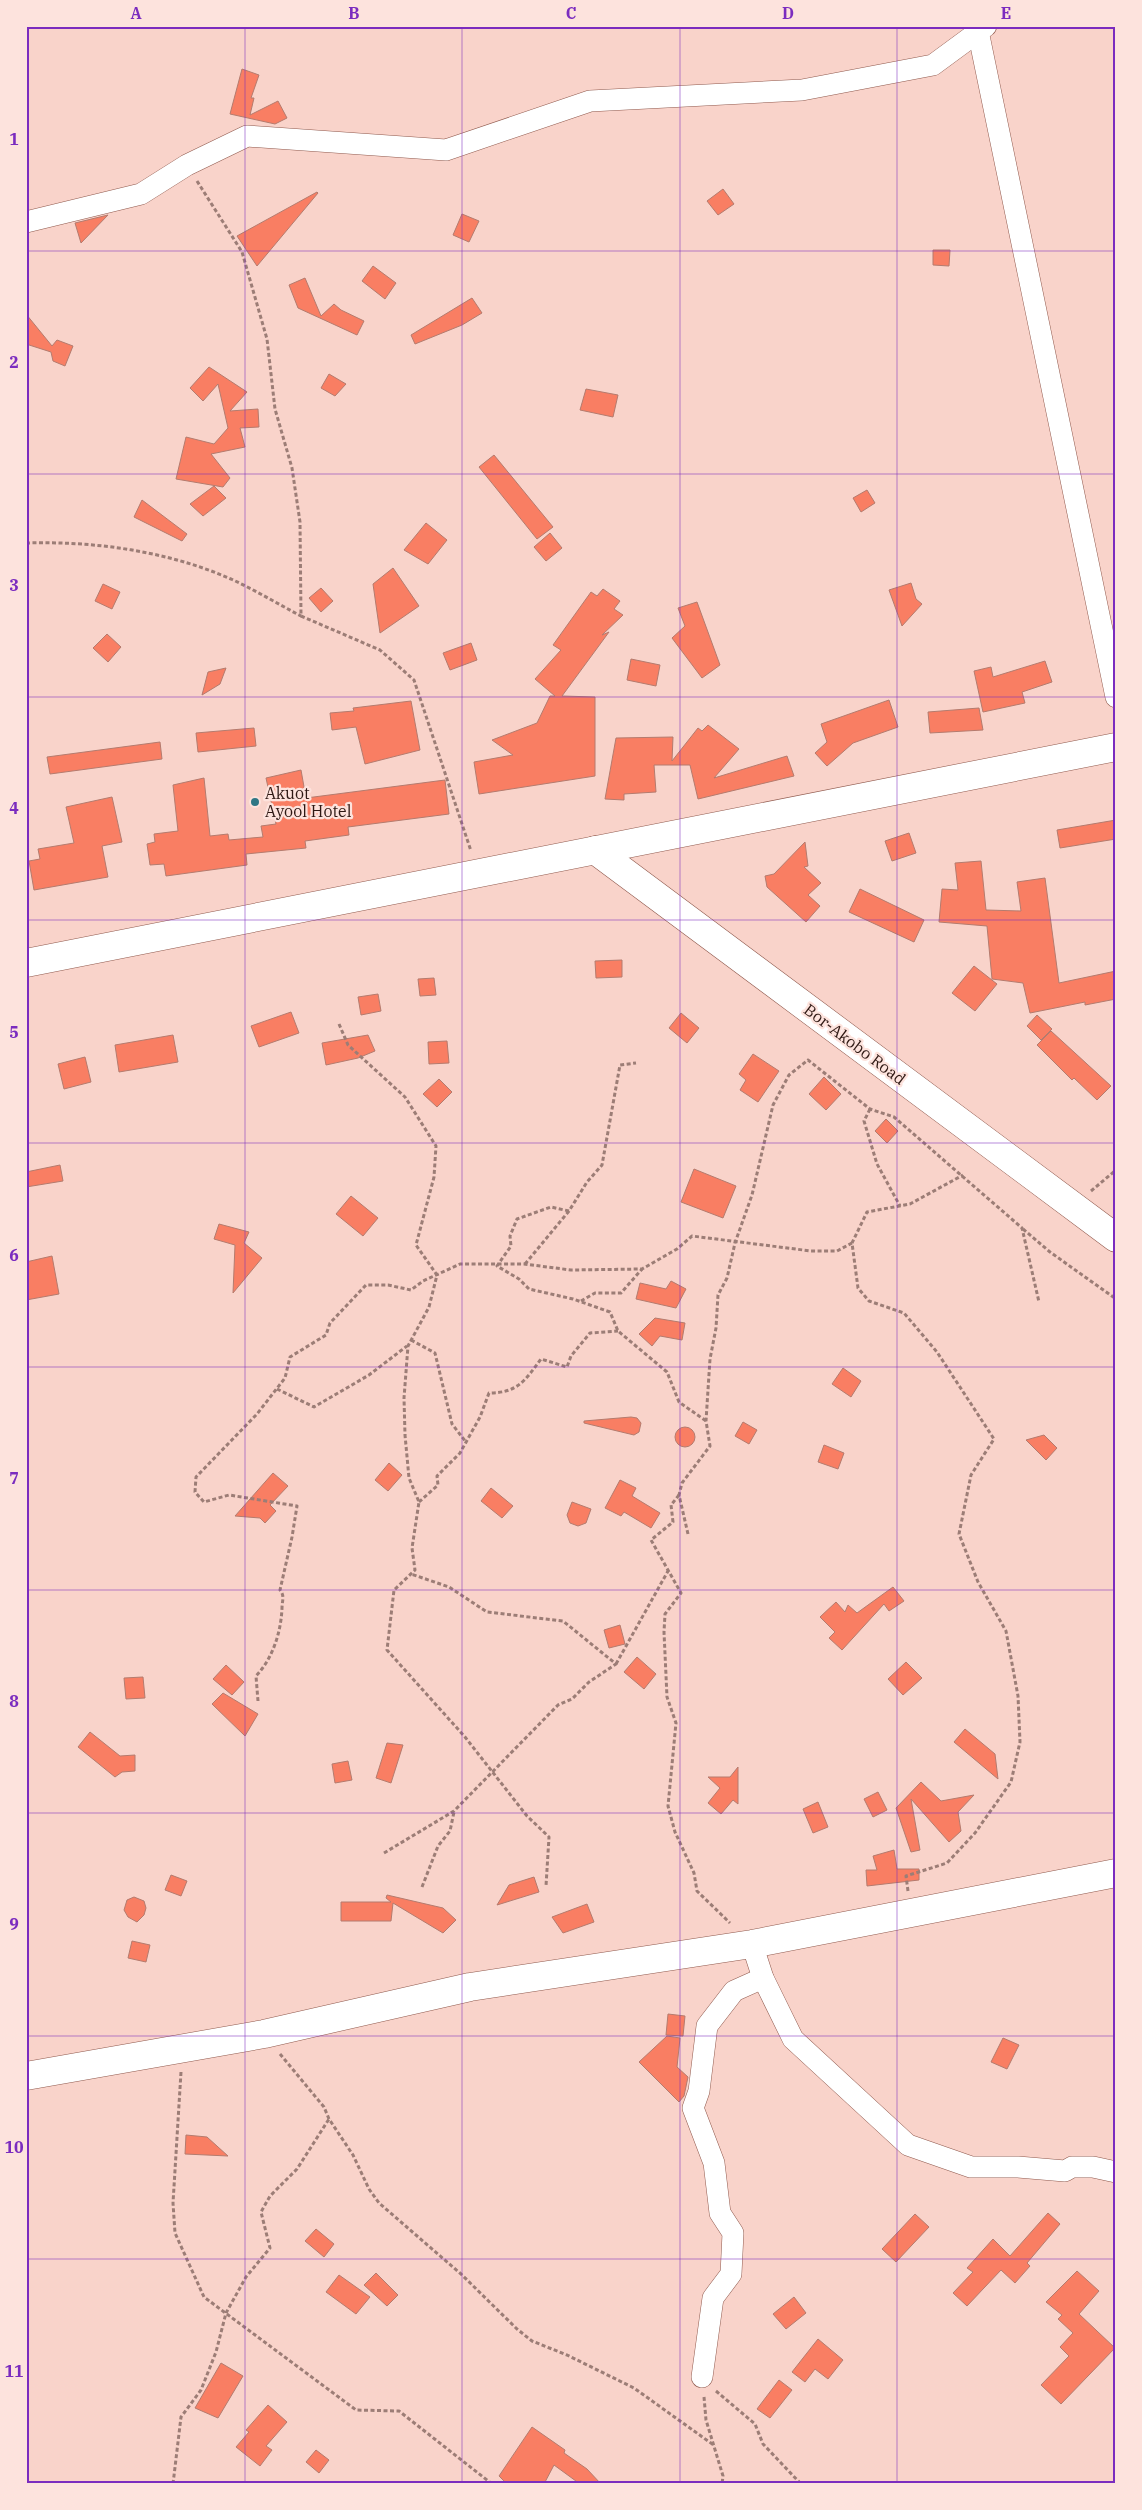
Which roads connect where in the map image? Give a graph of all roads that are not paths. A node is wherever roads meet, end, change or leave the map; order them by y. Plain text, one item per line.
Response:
1 (982, 28) edge
2 (26, 222) edge
3 (1116, 697) edge
4 (1116, 747) edge
5 (595, 850) junction
6 (26, 963) edge
7 (1116, 1238) edge
8 (1116, 1873) edge
9 (752, 1944) junction
10 (763, 1978) junction
11 (26, 2076) edge
12 (1116, 2172) edge
13 (702, 2378) road end

1 - 2 street
1 - 3 street
4 - 5 street
5 - 6 street
5 - 7 street, Bor-Akobo Road
8 - 9 street
9 - 10 street
9 - 11 street
10 - 12 street
10 - 13 street

